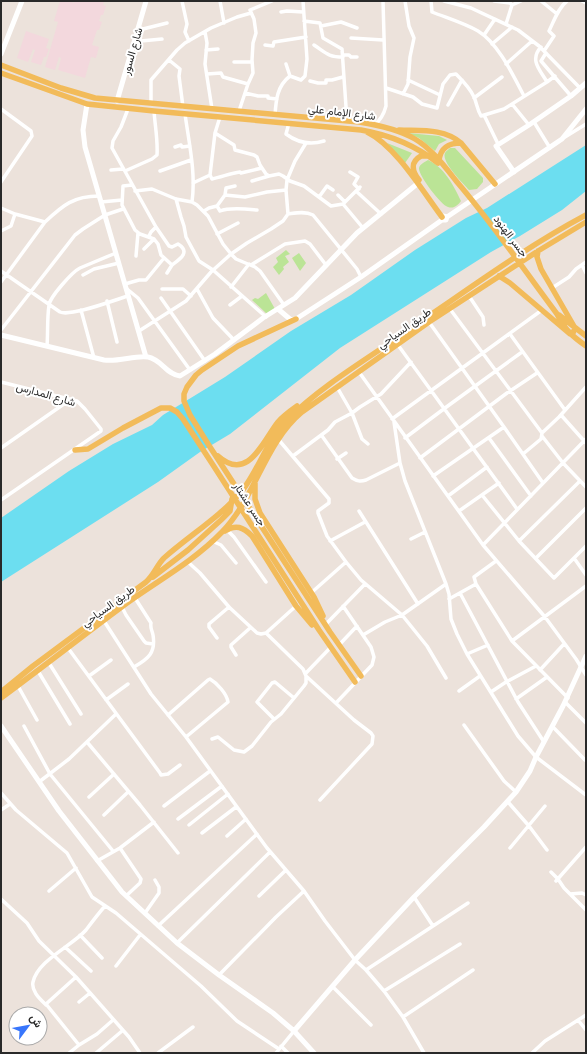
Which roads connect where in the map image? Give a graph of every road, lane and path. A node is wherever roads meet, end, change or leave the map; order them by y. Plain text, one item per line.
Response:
1 (22, 1) edge
2 (146, 1) edge
3 (182, 1) edge
4 (220, 1) edge
5 (272, 1) edge
6 (303, 1) edge
7 (383, 1) edge
8 (405, 1) edge
9 (426, 1) edge
10 (432, 1) edge
11 (444, 1) edge
12 (494, 1) edge
13 (521, 1) edge
14 (541, 1) edge
15 (567, 1) edge
16 (582, 1) edge
17 (501, 2) edge
18 (460, 3) edge
19 (586, 3) edge
20 (512, 5) junction
21 (281, 12) dead end
22 (304, 12) junction
23 (251, 13) junction
24 (557, 14) junction
25 (496, 19) junction
26 (304, 21) junction
27 (167, 23) dead end
28 (224, 23) junction
29 (506, 24) junction
30 (321, 26) junction
31 (139, 27) junction
32 (512, 27) junction
33 (357, 28) dead end
34 (205, 32) junction
35 (484, 35) junction
36 (306, 37) junction
37 (136, 38) junction
38 (351, 38) dead end
39 (162, 39) dead end
40 (383, 40) junction
41 (189, 41) junction
42 (532, 41) junction
43 (492, 44) junction
44 (265, 45) dead end
45 (314, 45) dead end
46 (218, 49) dead end
47 (206, 50) junction
48 (543, 50) junction
49 (1, 54) edge
50 (343, 56) junction
51 (357, 57) dead end
52 (169, 60) junction
53 (234, 62) dead end
54 (252, 62) junction
55 (286, 64) dead end
56 (506, 64) junction
57 (1, 65) edge
58 (1, 73) edge
59 (207, 74) junction
60 (290, 76) junction
61 (555, 76) junction
62 (343, 77) junction
63 (502, 77) dead end
64 (408, 80) junction
65 (462, 80) junction
66 (310, 81) dead end
67 (548, 82) junction
68 (586, 83) edge
69 (248, 84) junction
70 (386, 88) junction
71 (580, 88) junction
72 (245, 93) junction
73 (403, 94) junction
74 (440, 95) junction
75 (524, 96) junction
76 (571, 96) junction
77 (89, 97) junction
78 (474, 98) junction
79 (277, 99) junction
80 (117, 101) junction
81 (87, 104) junction
82 (151, 104) junction
83 (512, 104) junction
84 (448, 105) dead end
85 (183, 107) junction
86 (1, 109) edge
87 (128, 109) junction
88 (212, 109) junction
89 (586, 109) edge
90 (154, 111) junction
91 (239, 112) junction
92 (185, 114) junction
93 (275, 115) junction
94 (482, 115) junction
95 (220, 117) junction
96 (347, 121) junction
97 (359, 122) junction
98 (290, 123) junction
99 (374, 124) junction
100 (531, 124) junction
101 (586, 124) edge
102 (360, 130) junction
103 (392, 130) junction
104 (215, 133) junction
105 (562, 139) junction
106 (324, 141) dead end
107 (461, 143) junction
108 (306, 144) junction
109 (498, 144) junction
110 (190, 146) junction
111 (175, 147) dead end
112 (550, 148) junction
113 (430, 156) junction
114 (191, 160) junction
115 (439, 160) junction
116 (262, 168) junction
117 (111, 170) dead end
118 (124, 170) junction
119 (448, 171) junction
120 (160, 172) dead end
121 (350, 172) dead end
122 (514, 172) junction
123 (210, 175) junction
124 (269, 176) junction
125 (287, 180) junction
126 (252, 181) dead end
127 (1, 182) edge
128 (193, 182) junction
129 (417, 184) junction
130 (132, 185) junction
131 (494, 185) junction
132 (235, 186) dead end
133 (359, 189) junction
134 (286, 190) junction
135 (333, 190) dead end
136 (135, 191) junction
137 (338, 195) dead end
138 (99, 196) junction
139 (225, 196) junction
140 (320, 197) junction
141 (176, 199) junction
142 (122, 200) junction
143 (101, 202) junction
144 (192, 202) junction
145 (344, 203) junction
146 (217, 206) junction
147 (1, 208) edge
148 (123, 209) junction
149 (257, 210) dead end
150 (204, 211) junction
151 (15, 214) junction
152 (288, 214) junction
153 (381, 214) junction
154 (105, 215) junction
155 (586, 215) edge
156 (444, 217) junction
157 (45, 222) junction
158 (583, 222) edge
159 (238, 223) dead end
160 (156, 227) junction
161 (363, 228) junction
162 (1, 231) edge
163 (138, 234) junction
164 (217, 234) junction
165 (149, 236) junction
166 (154, 239) junction
167 (188, 243) junction
168 (182, 247) junction
169 (144, 250) dead end
170 (341, 250) junction
171 (538, 251) junction
172 (116, 253) junction
173 (231, 254) junction
174 (136, 256) dead end
175 (164, 258) junction
176 (156, 260) dead end
177 (586, 262) edge
178 (119, 263) junction
179 (160, 264) junction
180 (172, 265) junction
181 (250, 265) junction
182 (326, 265) junction
183 (582, 265) junction
184 (213, 270) junction
185 (1, 271) edge
186 (167, 273) dead end
187 (586, 273) edge
188 (6, 275) junction
189 (83, 275) dead end
190 (499, 276) junction
191 (361, 277) junction
192 (1, 282) edge
193 (126, 287) junction
194 (231, 287) junction
195 (552, 288) junction
196 (162, 289) dead end
197 (197, 289) junction
198 (31, 292) junction
199 (128, 296) junction
200 (191, 296) junction
201 (242, 296) junction
202 (469, 296) junction
203 (161, 298) dead end
204 (108, 302) junction
205 (49, 304) junction
206 (230, 305) dead end
207 (284, 305) junction
208 (450, 308) junction
209 (278, 309) junction
210 (81, 310) junction
211 (542, 310) junction
212 (170, 311) junction
213 (557, 314) junction
214 (266, 317) junction
215 (296, 319) junction
216 (156, 321) junction
217 (429, 322) junction
218 (484, 325) dead end
219 (575, 328) junction
220 (1, 330) edge
221 (139, 331) junction
222 (580, 332) junction
223 (510, 334) junction
224 (1, 335) edge
225 (573, 336) junction
226 (586, 336) edge
227 (234, 340) junction
228 (117, 342) dead end
229 (398, 345) junction
230 (47, 346) junction
231 (586, 346) edge
232 (522, 352) junction
233 (482, 353) junction
234 (146, 357) junction
235 (94, 358) junction
236 (205, 361) junction
237 (411, 362) junction
238 (462, 368) junction
239 (190, 370) junction
240 (357, 370) junction
241 (495, 371) junction
242 (537, 373) junction
243 (344, 375) junction
244 (1, 382) edge
245 (475, 386) junction
246 (337, 387) junction
247 (586, 388) edge
248 (430, 390) junction
249 (510, 391) junction
250 (377, 398) junction
251 (71, 399) junction
252 (490, 407) junction
253 (445, 408) junction
254 (565, 410) junction
255 (352, 413) junction
256 (561, 415) junction
257 (393, 421) junction
258 (504, 427) junction
259 (460, 429) junction
260 (542, 434) junction
261 (322, 436) junction
262 (405, 438) junction
263 (489, 438) junction
264 (278, 439) junction
265 (585, 441) edge
266 (368, 444) dead end
267 (210, 447) junction
268 (1, 448) edge
269 (473, 448) junction
270 (75, 450) junction
271 (346, 453) dead end
272 (523, 454) junction
273 (294, 456) junction
274 (420, 458) junction
275 (337, 459) junction
276 (400, 463) junction
277 (563, 463) junction
278 (488, 467) junction
279 (257, 476) junction
280 (433, 476) junction
281 (580, 481) junction
282 (498, 483) junction
283 (543, 483) junction
284 (227, 487) junction
285 (586, 487) edge
286 (482, 495) junction
287 (448, 496) junction
288 (531, 496) junction
289 (1, 500) edge
290 (586, 508) edge
291 (518, 509) junction
292 (459, 511) junction
293 (359, 512) dead end
294 (365, 522) junction
295 (504, 523) junction
296 (227, 529) junction
297 (425, 532) junction
298 (411, 539) dead end
299 (212, 541) junction
300 (330, 541) junction
301 (519, 541) junction
302 (483, 545) junction
303 (585, 548) edge
304 (536, 558) junction
305 (574, 558) junction
306 (496, 561) junction
307 (188, 562) junction
308 (346, 562) junction
309 (236, 563) dead end
310 (586, 574) edge
311 (146, 582) junction
312 (266, 582) dead end
313 (365, 584) junction
314 (446, 584) junction
315 (476, 584) junction
316 (586, 586) edge
317 (460, 593) junction
318 (309, 594) junction
319 (135, 598) junction
320 (449, 599) junction
321 (298, 603) junction
322 (418, 604) junction
323 (343, 606) junction
324 (122, 607) junction
325 (229, 607) junction
326 (402, 615) junction
327 (545, 617) junction
328 (104, 621) junction
329 (327, 623) junction
330 (357, 626) junction
331 (250, 628) junction
332 (266, 633) junction
333 (363, 635) junction
334 (217, 638) dead end
335 (336, 640) junction
336 (512, 641) junction
337 (153, 644) junction
338 (564, 644) junction
339 (330, 645) junction
340 (339, 645) junction
341 (488, 645) junction
342 (68, 648) junction
343 (467, 654) junction
344 (236, 655) dead end
345 (586, 656) edge
346 (111, 660) dead end
347 (49, 663) junction
348 (536, 666) junction
349 (134, 667) junction
350 (582, 667) junction
351 (540, 670) junction
352 (38, 671) junction
353 (306, 674) junction
354 (586, 675) edge
355 (89, 676) junction
356 (361, 676) junction
357 (480, 676) junction
358 (547, 677) junction
359 (446, 678) dead end
360 (355, 682) junction
361 (506, 682) junction
362 (128, 684) dead end
363 (18, 686) junction
364 (459, 691) dead end
365 (1, 692) edge
366 (490, 692) junction
367 (1, 698) edge
368 (294, 698) junction
369 (516, 699) junction
370 (106, 700) junction
371 (566, 700) junction
372 (336, 703) junction
373 (81, 714) dead end
374 (116, 714) junction
375 (168, 715) junction
376 (274, 719) junction
377 (37, 720) dead end
378 (586, 723) edge
379 (70, 724) dead end
380 (464, 725) dead end
381 (1, 726) edge
382 (24, 726) dead end
383 (552, 726) junction
384 (186, 737) junction
385 (212, 739) dead end
386 (87, 742) junction
387 (544, 742) junction
388 (536, 757) junction
389 (585, 760) dead end
390 (180, 765) dead end
391 (210, 771) junction
392 (50, 774) junction
393 (114, 774) junction
394 (39, 782) junction
395 (222, 786) junction
396 (128, 792) junction
397 (516, 792) junction
398 (1, 793) edge
399 (228, 794) junction
400 (586, 795) edge
401 (89, 797) dead end
402 (320, 800) dead end
403 (508, 802) junction
404 (10, 804) junction
405 (164, 806) dead end
406 (545, 806) dead end
407 (236, 807) junction
408 (1, 810) edge
409 (104, 815) dead end
410 (178, 819) dead end
411 (246, 820) junction
412 (154, 822) junction
413 (189, 825) dead end
414 (529, 826) junction
415 (202, 833) dead end
416 (256, 834) junction
417 (226, 836) dead end
418 (586, 847) edge
419 (120, 848) junction
420 (510, 848) dead end
421 (548, 850) dead end
422 (113, 852) junction
423 (270, 852) junction
424 (178, 853) dead end
425 (97, 861) junction
426 (76, 868) junction
427 (286, 870) junction
428 (551, 872) dead end
429 (155, 880) dead end
430 (557, 880) junction
431 (49, 891) dead end
432 (304, 891) junction
433 (569, 894) junction
434 (586, 895) edge
435 (126, 896) junction
436 (259, 896) dead end
437 (414, 897) junction
438 (1, 899) edge
439 (468, 903) dead end
440 (105, 906) junction
441 (586, 910) edge
442 (145, 913) junction
443 (158, 926) junction
444 (433, 926) junction
445 (80, 935) junction
446 (140, 935) junction
447 (177, 943) junction
448 (460, 944) dead end
449 (65, 947) junction
450 (54, 956) junction
451 (102, 958) dead end
452 (355, 960) junction
453 (116, 966) dead end
454 (366, 970) junction
455 (473, 970) dead end
456 (91, 971) dead end
457 (219, 975) junction
458 (76, 977) junction
459 (332, 986) junction
460 (384, 991) junction
461 (90, 993) junction
462 (79, 1002) dead end
463 (46, 1005) junction
464 (586, 1015) edge
465 (403, 1017) junction
466 (113, 1020) junction
467 (578, 1020) junction
468 (371, 1026) dead end
469 (193, 1027) dead end
470 (586, 1030) edge
471 (122, 1031) junction
472 (294, 1031) junction
473 (79, 1044) junction
474 (280, 1047) junction
475 (72, 1052) edge
476 (96, 1053) edge
477 (140, 1053) edge
478 (158, 1053) edge
479 (276, 1053) edge
480 (288, 1053) edge
481 (314, 1053) edge
482 (424, 1053) edge
483 (532, 1053) edge

1 - 49 street
2 - 31 street, شارع السور
3 - 41 street
4 - 28 street
5 - 23 street
6 - 22 street
7 - 40 street
8 - 64 street
9 - 10 street
10 - 35 street
11 - 18 street
12 - 17 street
13 - 20 street
14 - 24 street
15 - 24 street
16 - 19 street
17 - 20 street
18 - 25 street
20 - 29 street
21 - 22 street
22 - 26 street
23 - 28 street
23 - 54 street
24 - 48 street
25 - 29 street
25 - 35 street
26 - 30 street
26 - 36 street
27 - 31 street
28 - 34 street
29 - 32 street
30 - 33 street
30 - 50 street
31 - 37 street, شارع السور
32 - 42 street
32 - 43 street
34 - 41 street
34 - 47 street
35 - 43 street
36 - 44 street
36 - 60 street
37 - 39 street
37 - 80 street, شارع السور
38 - 40 street
40 - 70 street
41 - 52 street
42 - 48 street
42 - 56 street
43 - 56 street
45 - 50 street
46 - 47 street
47 - 59 street
48 - 61 street
48 - 67 street
48 - 71 street
50 - 51 street
50 - 62 street
52 - 82 street
52 - 85 street
53 - 54 street
54 - 69 street
55 - 60 street
56 - 75 street
57 - 77 main road, شارع الإمام علي
58 - 81 main road, شارع الإمام علي
59 - 69 street
59 - 88 street
60 - 79 street
61 - 67 street
61 - 76 street
62 - 66 street
62 - 96 street
63 - 78 street
64 - 73 street
64 - 74 street
65 - 74 street
65 - 78 street
65 - 84 street
67 - 75 street
68 - 71 street
69 - 72 street
70 - 73 street
70 - 99 street
71 - 76 street
72 - 79 street
72 - 91 street
73 - 74 street
75 - 83 street
76 - 100 street
77 - 80 main road, شارع الإمام علي
77 - 81 main road
78 - 94 street
79 - 93 street
80 - 82 main road, شارع الإمام علي
81 - 87 main road, شارع الإمام علي
81 - 138 street
82 - 85 main road, شارع الإمام علي
83 - 94 street
83 - 100 street
85 - 88 main road, شارع الإمام علي
86 - 127 street
87 - 90 main road, شارع الإمام علي
87 - 118 street
88 - 91 main road, شارع الإمام علي
89 - 105 street
90 - 92 main road, شارع الإمام علي
90 - 118 street
91 - 93 main road, شارع الإمام علي
92 - 95 main road, شارع الإمام علي
92 - 110 street
93 - 96 main road, شارع الإمام علي
94 - 109 street
95 - 98 main road, شارع الإمام علي
95 - 104 street
96 - 97 main road, شارع الإمام علي
97 - 99 main road, شارع الإمام علي
97 - 102 main road
98 - 102 main road, شارع الإمام علي
98 - 108 street
99 - 103 main road, شارع الإمام علي
100 - 109 street
100 - 112 street
101 - 105 street
102 - 113 main road, شارع الإمام علي
102 - 129 main road
103 - 107 main road
103 - 115 main road, شارع الإمام علي
104 - 116 street
104 - 123 street
105 - 112 street
106 - 108 street
107 - 115 main road
107 - 131 main road
108 - 125 street
109 - 122 street
110 - 111 street
110 - 114 street
112 - 122 street
113 - 119 main road, شارع الإمام علي
113 - 156 main road
114 - 120 street
114 - 128 street
115 - 119 main road, شارع الإمام علي
116 - 123 street
116 - 124 street
117 - 118 street
118 - 130 street
119 - 213 main road, جسر الهنود
121 - 133 street
122 - 131 street
123 - 128 street
124 - 125 street
124 - 126 street
125 - 134 street
125 - 140 street
128 - 144 street
129 - 153 street
129 - 156 main road
130 - 136 street
130 - 142 street
131 - 156 street
132 - 139 street
133 - 145 street
133 - 153 street
134 - 139 street
134 - 152 street
135 - 140 street
136 - 141 street
136 - 160 street
137 - 145 street
138 - 143 street
138 - 157 street
139 - 146 street
140 - 145 street
141 - 144 street
141 - 167 street
142 - 143 street
142 - 148 street
143 - 154 street
144 - 150 street
145 - 161 street
146 - 149 street
146 - 150 street
147 - 151 street
148 - 154 street
148 - 163 street
150 - 164 street
151 - 157 street
151 - 162 street
152 - 170 street
152 - 173 street
153 - 161 street
154 - 172 street
154 - 198 street
155 - 158 main road, طريق السياحي
156 - 191 street
157 - 188 street
158 - 171 main road, طريق السياحي
158 - 240 main road, طريق السياحي
159 - 164 street
160 - 165 street
160 - 168 street
161 - 170 street
163 - 165 street
163 - 174 street
164 - 173 street
165 - 166 street
166 - 169 street
166 - 175 street
167 - 168 street
167 - 184 street
168 - 180 street
170 - 182 street
170 - 191 street
171 - 190 main road, طريق السياحي
171 - 195 main road
172 - 178 street
172 - 205 street
173 - 181 street
173 - 184 street
175 - 179 street
175 - 180 street
176 - 179 street
177 - 183 street
178 - 189 street
178 - 193 street
179 - 193 street
180 - 186 street
181 - 182 street
181 - 194 street
181 - 207 street
182 - 207 street
183 - 187 street
183 - 195 street
184 - 194 street
184 - 197 street
185 - 188 street
188 - 192 street
188 - 198 street
190 - 202 main road, طريق السياحي
190 - 211 main road
191 - 215 street
193 - 199 street
193 - 216 street
194 - 201 street
195 - 219 main road
196 - 200 street
197 - 200 street
197 - 227 street
198 - 205 street
198 - 220 street
199 - 204 street
199 - 221 street
200 - 212 street
201 - 206 street
201 - 214 street
202 - 208 main road, طريق السياحي
202 - 218 street
203 - 212 street
204 - 210 street
204 - 228 street
205 - 210 street
205 - 230 street
207 - 209 street
208 - 217 main road, طريق السياحي
208 - 233 street
209 - 214 street
209 - 215 street
210 - 235 street
211 - 223 street
211 - 225 main road
212 - 216 street
212 - 236 street
213 - 219 main road
213 - 225 main road
214 - 227 street
215 - 267 main road, جسر عشتار
216 - 221 street
216 - 239 street
217 - 229 main road, طريق السياحي
217 - 238 street
219 - 222 main road
219 - 225 main road
221 - 234 street
222 - 225 main road
222 - 226 main road
223 - 232 street
223 - 233 street
224 - 230 street
225 - 231 main road
227 - 236 street
229 - 237 street
229 - 240 main road, طريق السياحي
230 - 235 street
232 - 241 street
232 - 242 street
233 - 238 street
233 - 241 street
234 - 235 street
234 - 239 street
236 - 239 street
237 - 248 street
237 - 250 street
238 - 245 street
238 - 248 street
240 - 243 main road, طريق السياحي
240 - 246 main road, طريق السياحي
240 - 250 street
241 - 245 street
241 - 249 street
242 - 249 street
242 - 254 street
243 - 267 main road
243 - 311 main road, طريق السياحي
244 - 251 street, شارع المدارس
245 - 252 street
245 - 253 street
246 - 255 street
246 - 264 main road, طريق السياحي
247 - 254 street
248 - 253 street
248 - 257 street
249 - 252 street
249 - 260 street
250 - 255 street
250 - 257 street
251 - 268 street
251 - 270 street, شارع المدارس
252 - 258 street
252 - 259 street
253 - 259 street
253 - 262 street
254 - 256 street
255 - 261 street
255 - 266 street
256 - 260 street
256 - 265 street
257 - 262 street
257 - 276 street
258 - 263 street
258 - 272 street
259 - 269 street
259 - 274 street
260 - 272 street
260 - 277 street
261 - 273 street
261 - 275 street
262 - 274 street
263 - 269 street
263 - 288 street
264 - 273 street
264 - 279 main road, طريق السياحي
265 - 277 street
267 - 318 main road, جسر عشتار
269 - 278 street
269 - 280 street
270 - 284 main road, جسر عشتار
270 - 289 street
271 - 275 street
272 - 283 street
273 - 300 street
274 - 280 street
275 - 276 street
276 - 297 street
277 - 281 street
277 - 283 street
278 - 282 street
278 - 287 street
279 - 296 main road, طريق السياحي
279 - 318 main road
280 - 287 street
281 - 285 street
281 - 301 street
282 - 286 street
282 - 291 street
283 - 288 street
284 - 311 main road
284 - 321 main road, جسر عشتار
286 - 292 street
286 - 295 street
287 - 292 street
288 - 291 street
290 - 304 street
291 - 295 street
292 - 302 street
293 - 294 street
294 - 300 street
294 - 322 street
295 - 301 street
295 - 302 street
296 - 299 main road, طريق السياحي
296 - 312 street
296 - 321 main road
297 - 298 street
297 - 314 street
299 - 307 main road, طريق السياحي
299 - 309 street
300 - 308 street
301 - 304 street
302 - 306 street
303 - 305 street
304 - 305 street
305 - 310 street
306 - 315 street
306 - 327 street
307 - 319 main road, طريق السياحي
307 - 325 street
308 - 313 street
308 - 318 street
311 - 365 main road, طريق السياحي
313 - 323 street
313 - 326 street
314 - 320 street
314 - 322 street
315 - 317 street
315 - 336 street
316 - 327 street
317 - 320 street
317 - 341 street
318 - 329 main road
318 - 335 main road
319 - 324 main road, طريق السياحي
319 - 337 street
320 - 343 street
321 - 332 street
321 - 339 main road
322 - 326 street
323 - 329 street
323 - 330 street
324 - 328 main road, طريق السياحي
324 - 337 street
325 - 331 street
325 - 334 street
326 - 333 street
326 - 359 street
327 - 336 street
327 - 338 street
328 - 342 main road, طريق السياحي
328 - 349 street
329 - 335 main road
330 - 333 street
330 - 340 street
331 - 332 street
331 - 344 street
332 - 353 street
333 - 356 street
335 - 340 main road
336 - 348 street
337 - 349 street
338 - 350 street
338 - 351 street
339 - 353 street
339 - 360 main road
340 - 356 main road
341 - 343 street
341 - 361 street
342 - 347 main road, طريق السياحي
342 - 355 street
343 - 357 street
345 - 350 street
346 - 355 street
347 - 352 main road, طريق السياحي
347 - 373 street
348 - 351 street
348 - 361 street
349 - 375 street
350 - 354 street
350 - 371 street
351 - 358 street
352 - 363 main road, طريق السياحي
352 - 379 street
353 - 368 street
353 - 372 street
355 - 370 street
356 - 360 street
357 - 364 street
357 - 366 street
358 - 369 street
358 - 371 street
360 - 372 street
361 - 366 street
361 - 369 street
362 - 370 street
363 - 367 main road, طريق السياحي
363 - 377 street
366 - 388 street
368 - 376 street
368 - 376 street
369 - 387 street
370 - 374 street
371 - 378 street
371 - 383 street
372 - 402 street
374 - 386 street
374 - 390 street
375 - 384 street
375 - 384 street
376 - 385 street
380 - 397 street
381 - 394 street
382 - 392 street
383 - 387 street
383 - 389 street
384 - 391 street
386 - 392 street
386 - 393 street
387 - 388 street
388 - 397 street
388 - 400 street
391 - 395 street
391 - 405 street
392 - 394 street
392 - 422 street
393 - 396 street
393 - 401 street
394 - 425 street
395 - 399 street
395 - 410 street
396 - 409 street
396 - 412 street
397 - 403 street
398 - 404 street
399 - 407 street
399 - 413 street
403 - 414 street
403 - 437 street
404 - 408 street
404 - 426 street
406 - 414 street
407 - 411 street
407 - 415 street
411 - 416 street
411 - 417 street
412 - 419 street
412 - 424 street
414 - 420 street
414 - 421 street
416 - 423 street
416 - 443 street
418 - 430 street
419 - 422 street
419 - 435 street
422 - 425 street
423 - 427 street
423 - 447 street
425 - 435 street
426 - 431 street
426 - 440 street
427 - 432 street
427 - 436 street
428 - 430 street
429 - 442 street
430 - 433 street
432 - 452 street
432 - 457 street
433 - 434 street
433 - 441 street
435 - 442 street
437 - 444 street
437 - 452 street
438 - 450 street
439 - 444 street
440 - 445 street
440 - 446 street
442 - 443 street
443 - 447 street
444 - 454 street
445 - 449 street
445 - 451 street
446 - 453 street
446 - 474 street
447 - 457 street
448 - 460 street
449 - 450 street
449 - 456 street
450 - 458 street
450 - 463 street
452 - 454 street
452 - 459 street
454 - 460 street
455 - 465 street
457 - 472 street
458 - 461 street
458 - 463 street
459 - 468 street
459 - 472 street
460 - 465 street
461 - 462 street
461 - 466 street
463 - 473 street
464 - 467 street
465 - 482 street
466 - 471 street
466 - 473 street
467 - 470 street
467 - 483 street
469 - 478 street
471 - 476 street
471 - 477 street
472 - 474 street
472 - 481 street
473 - 475 street
474 - 479 street
474 - 480 street

